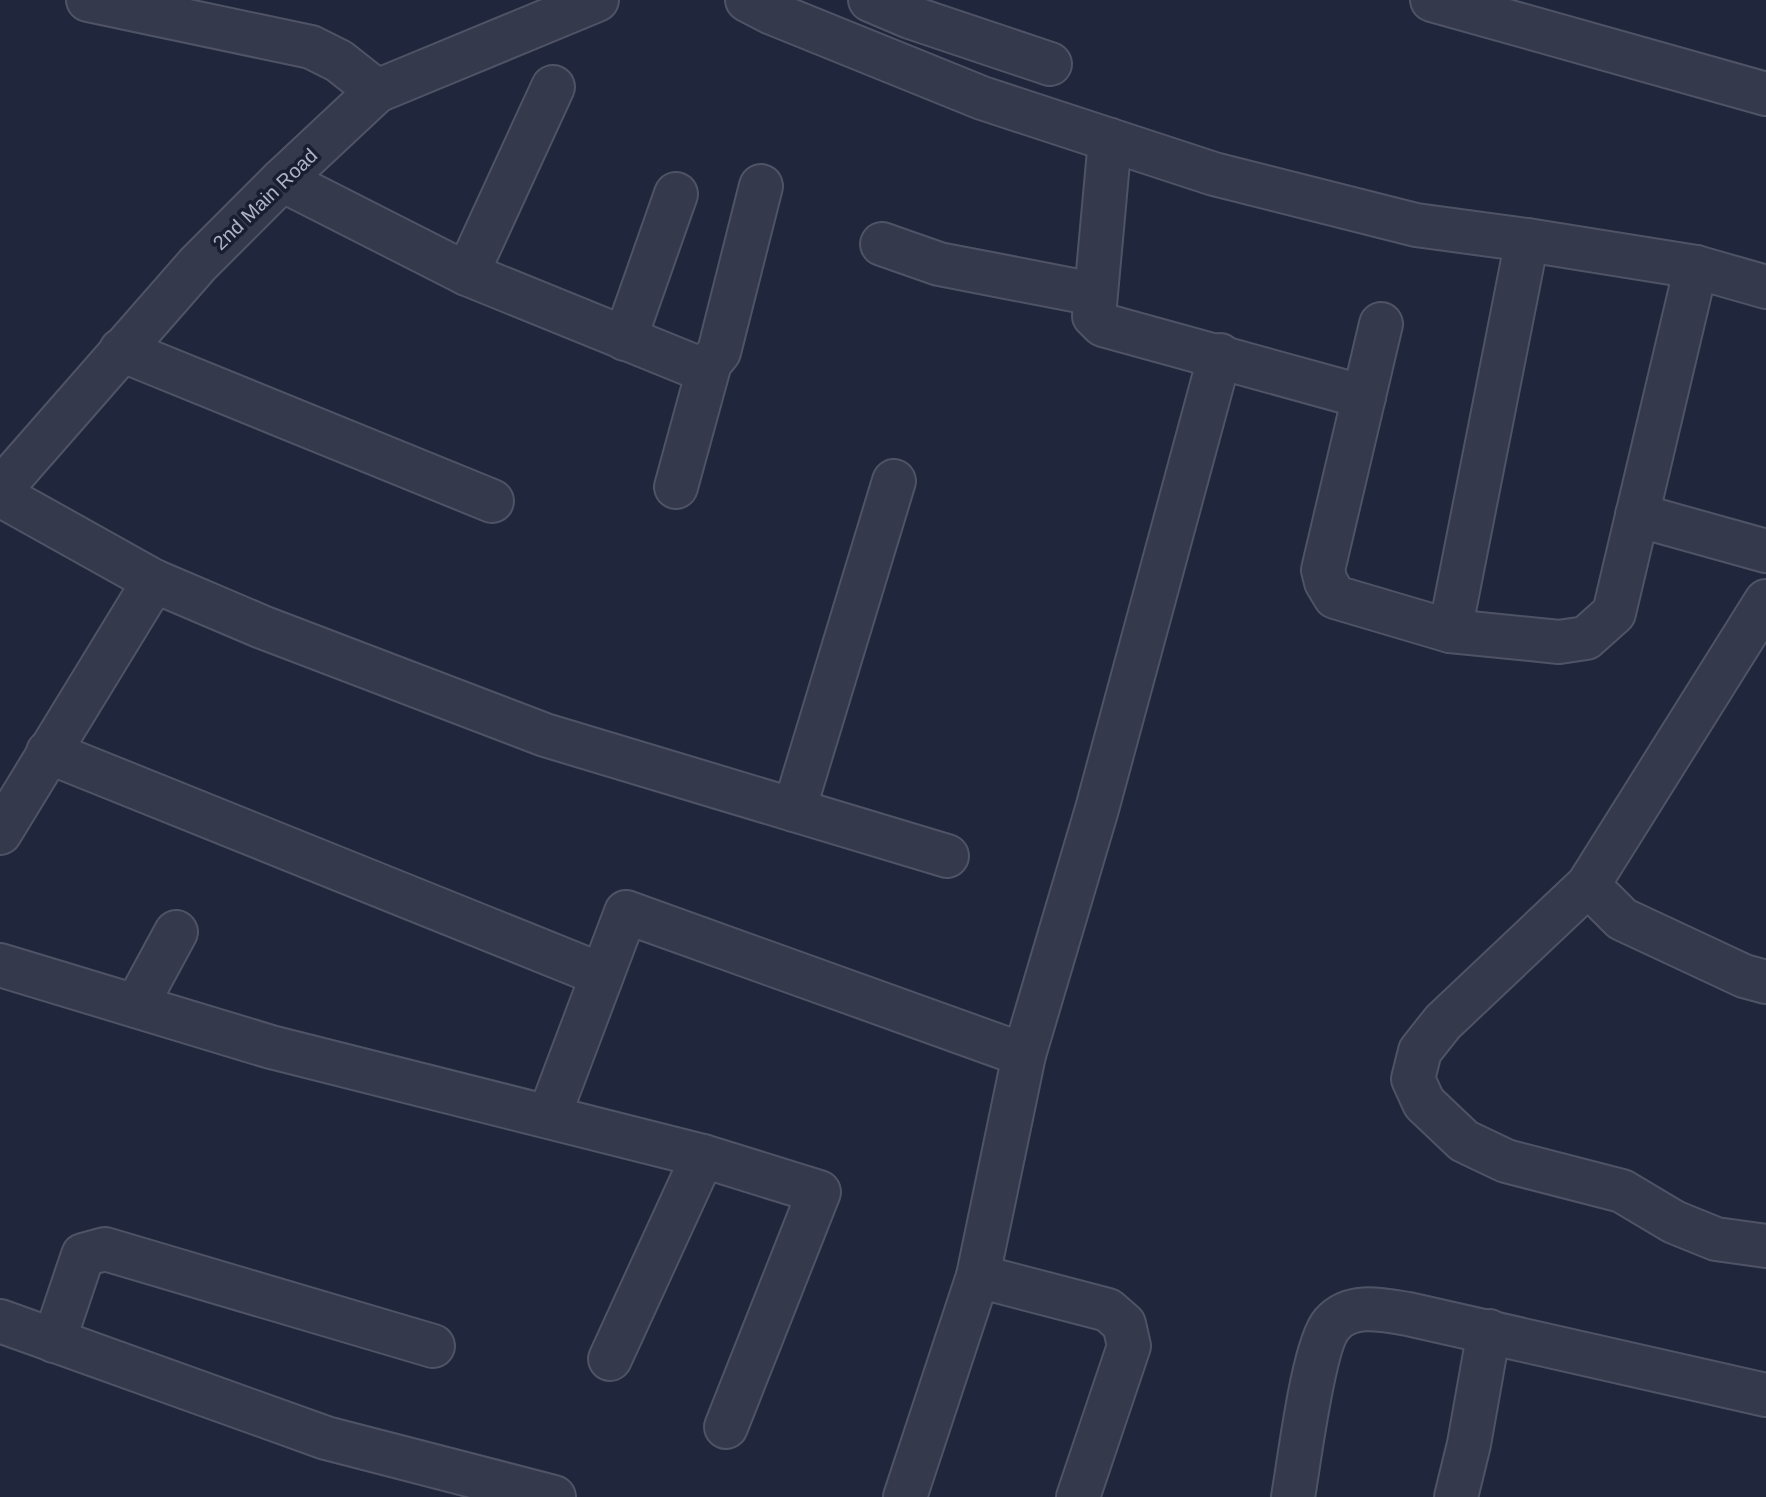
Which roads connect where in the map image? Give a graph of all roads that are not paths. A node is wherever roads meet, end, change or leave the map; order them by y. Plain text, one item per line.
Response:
1 (88, 0) edge
2 (597, 0) edge
3 (747, 0) edge
4 (870, 0) edge
5 (1432, 0) edge
6 (1050, 64) dead end
7 (553, 87) dead end
8 (377, 91) junction
9 (1766, 94) edge
10 (1110, 140) junction
11 (282, 180) junction
12 (761, 186) dead end
13 (676, 194) dead end
14 (1527, 240) junction
15 (882, 244) dead end
16 (1696, 267) junction
17 (467, 274) junction
18 (1766, 287) edge
19 (1094, 294) junction
20 (1381, 324) dead end
21 (625, 339) junction
22 (121, 350) junction
23 (1220, 355) junction
24 (710, 363) junction
25 (1364, 397) junction
26 (894, 481) dead end
27 (676, 487) dead end
28 (0, 492) edge
29 (492, 501) dead end
30 (1637, 515) junction
31 (1766, 551) edge
32 (154, 581) junction
33 (1766, 601) edge
34 (1450, 631) junction
35 (48, 752) junction
36 (794, 810) junction
37 (0, 833) edge
38 (947, 856) dead end
39 (1588, 885) junction
40 (176, 932) dead end
41 (0, 965) edge
42 (602, 975) junction
43 (1766, 982) edge
44 (136, 1006) junction
45 (1024, 1055) junction
46 (549, 1116) junction
47 (703, 1156) junction
48 (1766, 1246) edge
49 (978, 1276) junction
50 (0, 1321) edge
51 (1489, 1331) junction
52 (54, 1341) junction
53 (433, 1346) dead end
54 (610, 1359) dead end
55 (1766, 1395) edge
56 (726, 1427) dead end
57 (554, 1497) edge
58 (905, 1497) edge
59 (1078, 1497) edge
60 (1293, 1497) edge
61 (1456, 1497) edge

1 - 8 street
2 - 8 street, 2nd Main Road
3 - 10 street
4 - 6 street
5 - 9 street
7 - 17 street
8 - 11 street, 2nd Main Road
10 - 14 street
10 - 19 street
11 - 17 street
11 - 22 street, 2nd Main Road
12 - 24 street
13 - 21 street
14 - 16 street
14 - 34 street
15 - 19 street
16 - 18 street
16 - 30 street
17 - 21 street
19 - 23 street
20 - 25 street
21 - 24 street
22 - 28 street, 2nd Main Road
22 - 29 street
23 - 25 street
23 - 45 street
24 - 27 street
25 - 34 street
26 - 36 street
28 - 32 street
30 - 31 street
30 - 34 street
32 - 35 street
32 - 36 street
33 - 39 street
35 - 37 street
35 - 42 street
36 - 38 street
39 - 43 street
39 - 48 street
40 - 44 street
41 - 44 street
42 - 45 street
42 - 46 street
44 - 46 street
45 - 49 street
46 - 47 street
47 - 54 street
47 - 56 street
49 - 58 street
49 - 59 street
50 - 52 street
51 - 55 street
51 - 60 street
51 - 61 street
52 - 53 street
52 - 57 street

